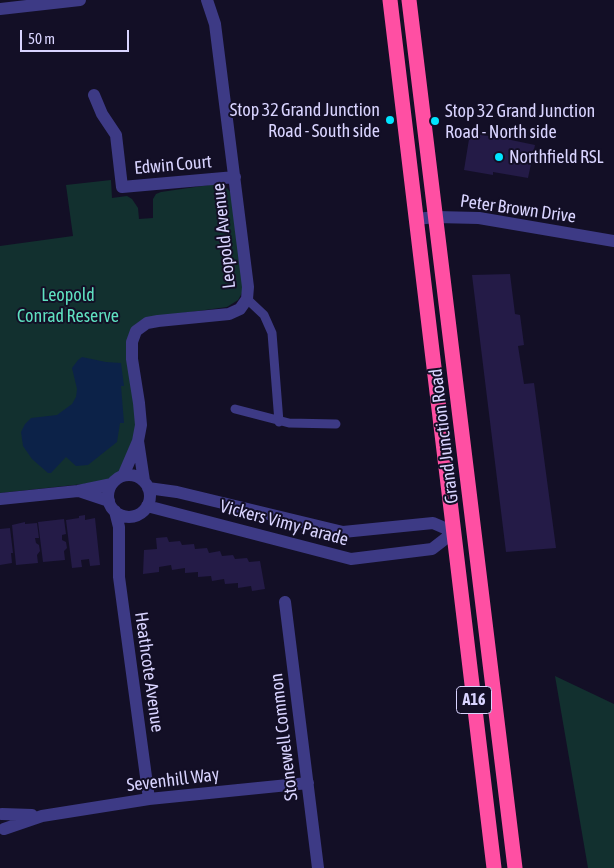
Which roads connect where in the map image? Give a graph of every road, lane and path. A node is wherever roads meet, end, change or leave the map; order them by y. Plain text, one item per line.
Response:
1 (80, 0) edge
2 (207, 0) edge
3 (390, 0) edge
4 (410, 0) edge
5 (0, 9) edge
6 (94, 95) dead end
7 (235, 177) junction
8 (436, 217) junction
9 (416, 219) junction
10 (614, 241) edge
11 (248, 299) junction
12 (235, 409) dead end
13 (279, 422) junction
14 (336, 424) dead end
15 (138, 441) junction
16 (123, 476) junction
17 (112, 484) junction
18 (146, 485) junction
19 (78, 491) junction
20 (0, 499) edge
21 (112, 506) junction
22 (143, 510) junction
23 (474, 530) junction
24 (454, 532) junction
25 (120, 548) junction
26 (285, 602) dead end
27 (308, 783) junction
28 (149, 799) junction
29 (1, 813) edge
30 (42, 816) junction
31 (2, 832) edge
32 (318, 868) edge
33 (494, 868) edge
34 (515, 868) edge

1 - 5 street
2 - 7 street, Leopold Avenue
3 - 9 highway, Grand Junction Road / A16
4 - 8 highway, Grand Junction Road / A16
6 - 7 street, Edwin Court
7 - 11 street, Leopold Avenue
8 - 9 street, Peter Brown Drive
8 - 10 street, Peter Brown Drive
8 - 23 highway, Grand Junction Road / A16
9 - 24 highway, Grand Junction Road / A16
11 - 13 lane
11 - 15 street, Leopold Avenue
12 - 13 lane
13 - 14 lane
15 - 16 street, Leopold Avenue
15 - 18 street, Leopold Avenue
16 - 17 street
16 - 18 street
17 - 19 street
17 - 21 street
18 - 22 street
18 - 24 street, Vickers Vimy Parade
19 - 20 street
19 - 21 street
21 - 22 street
21 - 25 street, Heathcote Avenue
22 - 24 street, Vickers Vimy Parade
22 - 25 street, Heathcote Avenue
23 - 24 highway
23 - 34 highway, Grand Junction Road / A16
24 - 33 highway, Grand Junction Road / A16
25 - 28 street, Heathcote Avenue
26 - 27 street, Stonewell Common
27 - 28 street, Sevenhill Way
27 - 32 street, Stonewell Common
28 - 30 street, Sevenhill Way
29 - 30 street, Sevenhill Way
29 - 31 street
30 - 31 street, Sevenhill Way

